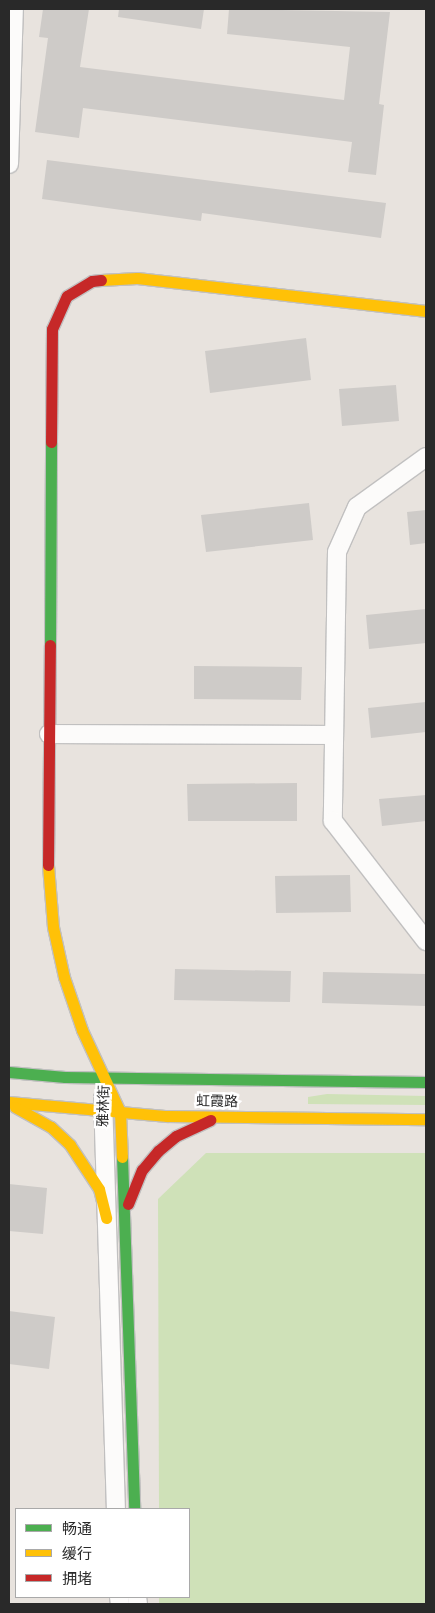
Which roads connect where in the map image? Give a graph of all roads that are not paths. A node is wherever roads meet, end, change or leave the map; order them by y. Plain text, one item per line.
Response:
1 (14, 9) edge
2 (9, 164) edge
3 (426, 311) edge
4 (426, 457) edge
5 (48, 734) junction
6 (334, 735) junction
7 (426, 941) edge
8 (9, 1072) edge
9 (105, 1078) junction
10 (426, 1082) edge
11 (9, 1103) edge
12 (102, 1110) junction
13 (120, 1112) junction
14 (223, 1117) junction
15 (426, 1119) edge
16 (106, 1218) junction
17 (124, 1218) junction
18 (116, 1508) edge
19 (134, 1508) edge

1 - 2 street
3 - 5 street
4 - 6 street
5 - 6 street
5 - 9 street
6 - 7 street
8 - 9 street, 虹霞路
9 - 10 street, 虹霞路
9 - 12 street, 雅林街
9 - 13 street, 雅林街
11 - 12 street, 虹霞路
11 - 16 street
12 - 13 street, 虹霞路
12 - 16 street, 雅林街
13 - 14 street, 虹霞路
13 - 17 street, 雅林街
14 - 15 street, 虹霞路
14 - 17 street
16 - 18 street, 雅林街
17 - 19 street, 雅林街

